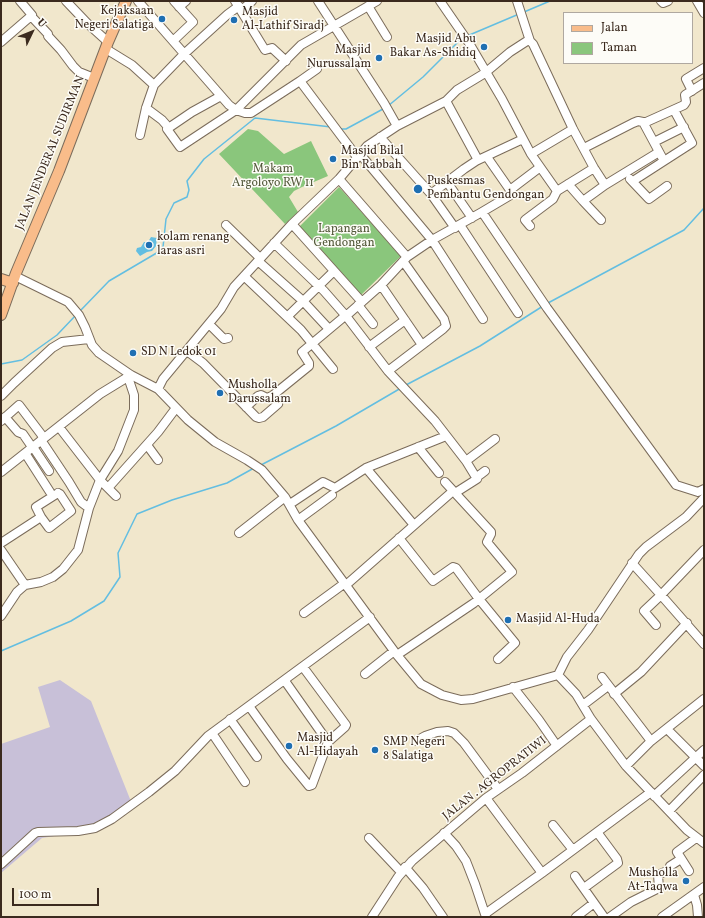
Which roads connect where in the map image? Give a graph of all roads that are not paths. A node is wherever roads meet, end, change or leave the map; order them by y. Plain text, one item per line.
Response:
1 (20, 1) edge
2 (66, 1) edge
3 (126, 1) edge
4 (138, 1) edge
5 (186, 1) edge
6 (252, 1) edge
7 (318, 1) edge
8 (377, 1) edge
9 (440, 1) edge
10 (661, 1) edge
11 (668, 1) edge
12 (697, 1) edge
13 (177, 4) edge
14 (518, 4) edge
15 (238, 5) edge
16 (368, 6) junction
17 (704, 13) edge
18 (31, 16) junction
19 (334, 27) junction
20 (387, 37) dead end
21 (173, 41) junction
22 (530, 41) junction
23 (1, 42) edge
24 (107, 46) junction
25 (184, 54) junction
26 (286, 61) junction
27 (704, 68) edge
28 (318, 70) dead end
29 (485, 73) junction
30 (94, 78) junction
31 (300, 81) junction
32 (704, 83) edge
33 (154, 85) junction
34 (692, 91) junction
35 (221, 96) junction
36 (446, 101) junction
37 (146, 108) junction
38 (236, 110) junction
39 (674, 110) junction
40 (644, 123) junction
41 (397, 126) junction
42 (684, 127) junction
43 (169, 128) junction
44 (573, 129) junction
45 (140, 135) dead end
46 (380, 137) junction
47 (523, 139) junction
48 (654, 142) junction
49 (584, 148) junction
50 (659, 152) junction
51 (531, 154) junction
52 (358, 156) junction
53 (487, 157) junction
54 (478, 160) junction
55 (664, 161) junction
56 (540, 168) junction
57 (594, 168) junction
58 (622, 175) junction
59 (339, 179) junction
60 (633, 181) junction
61 (447, 182) junction
62 (568, 184) junction
63 (605, 185) junction
64 (667, 186) dead end
65 (510, 190) junction
66 (557, 191) junction
67 (431, 194) junction
68 (583, 201) junction
69 (482, 212) junction
70 (472, 218) junction
71 (601, 220) dead end
72 (292, 224) junction
73 (226, 225) dead end
74 (458, 226) junction
75 (530, 226) dead end
76 (432, 240) junction
77 (274, 243) junction
78 (405, 259) junction
79 (259, 260) junction
80 (333, 272) junction
81 (244, 276) junction
82 (1, 279) edge
83 (14, 279) junction
84 (381, 285) junction
85 (318, 286) junction
86 (303, 301) junction
87 (360, 304) junction
88 (518, 314) dead end
89 (1, 315) edge
90 (288, 316) junction
91 (346, 316) junction
92 (483, 319) dead end
93 (404, 320) junction
94 (209, 324) junction
95 (373, 324) dead end
96 (329, 329) junction
97 (228, 338) dead end
98 (89, 339) junction
99 (312, 344) junction
100 (422, 345) junction
101 (369, 347) junction
102 (187, 351) junction
103 (333, 369) dead end
104 (388, 370) junction
105 (130, 376) junction
106 (158, 389) junction
107 (1, 396) edge
108 (272, 396) junction
109 (246, 407) junction
110 (176, 408) junction
111 (3, 419) edge
112 (60, 427) junction
113 (446, 436) junction
114 (43, 439) junction
115 (495, 439) dead end
116 (147, 445) junction
117 (32, 447) junction
118 (418, 447) junction
119 (25, 453) junction
120 (158, 460) dead end
121 (466, 462) junction
122 (366, 468) junction
123 (49, 471) dead end
124 (485, 471) dead end
125 (1, 472) edge
126 (439, 473) dead end
127 (477, 477) junction
128 (100, 480) junction
129 (445, 482) dead end
130 (108, 488) junction
131 (704, 489) edge
132 (50, 492) dead end
133 (454, 492) junction
134 (332, 495) dead end
135 (116, 496) dead end
136 (704, 498) edge
137 (288, 501) junction
138 (89, 508) junction
139 (41, 517) junction
140 (298, 520) junction
141 (414, 525) junction
142 (240, 533) dead end
143 (400, 538) junction
144 (1, 543) edge
145 (1, 550) edge
146 (704, 550) edge
147 (632, 563) junction
148 (345, 584) junction
149 (25, 585) junction
150 (661, 595) junction
151 (478, 599) junction
152 (304, 613) dead end
153 (1, 616) edge
154 (370, 618) junction
155 (686, 623) junction
156 (656, 625) dead end
157 (704, 644) edge
158 (395, 653) junction
159 (498, 658) dead end
160 (303, 666) junction
161 (365, 674) dead end
162 (558, 674) junction
163 (602, 677) dead end
164 (284, 680) junction
165 (608, 686) junction
166 (513, 687) junction
167 (614, 694) junction
168 (704, 699) edge
169 (583, 705) junction
170 (249, 706) junction
171 (591, 719) junction
172 (230, 720) junction
173 (667, 729) junction
174 (212, 732) junction
175 (416, 741) dead end
176 (651, 741) junction
177 (328, 742) junction
178 (557, 746) junction
179 (704, 750) edge
180 (257, 757) dead end
181 (695, 758) junction
182 (626, 766) junction
183 (704, 766) edge
184 (704, 775) edge
185 (245, 782) dead end
186 (498, 788) junction
187 (653, 794) junction
188 (486, 798) junction
189 (669, 811) junction
190 (553, 825) dead end
191 (597, 832) junction
192 (444, 833) junction
193 (369, 838) dead end
194 (696, 838) junction
195 (704, 843) edge
196 (572, 850) junction
197 (682, 859) junction
198 (1, 864) edge
199 (403, 870) junction
200 (689, 871) dead end
201 (542, 873) junction
202 (575, 876) dead end
203 (704, 887) edge
204 (584, 888) junction
205 (694, 895) junction
206 (594, 903) junction
207 (485, 916) edge
208 (372, 917) edge
209 (443, 917) edge
210 (576, 917) edge
211 (604, 917) edge
212 (610, 917) edge
213 (662, 917) edge
214 (698, 917) edge

1 - 18 street
2 - 24 street
3 - 24 main road, JALAN JENDERAL SUDIRMAN
4 - 21 street
5 - 13 street
6 - 15 street
7 - 19 street
8 - 16 street
9 - 29 street
10 - 11 street
12 - 17 street
13 - 21 street
14 - 22 street
15 - 25 street
15 - 26 street
16 - 19 street
16 - 20 street
18 - 23 street
18 - 30 street
19 - 26 street
19 - 41 street
21 - 25 street
22 - 29 street
22 - 44 street
24 - 30 main road, JALAN JENDERAL SUDIRMAN
24 - 33 street
25 - 33 street
25 - 35 street
26 - 38 street
27 - 34 street
28 - 31 street
29 - 36 street
29 - 47 street
30 - 83 main road, JALAN JENDERAL SUDIRMAN
31 - 38 street
31 - 52 street
32 - 34 street
33 - 37 street
34 - 39 street
35 - 38 street
35 - 43 street
36 - 41 street
36 - 54 street
37 - 43 street
37 - 45 street
38 - 43 street
39 - 40 street
39 - 42 street
40 - 48 street
40 - 49 street
41 - 46 street
42 - 48 street
42 - 55 street
44 - 49 street
44 - 51 street
46 - 52 street
46 - 67 street
47 - 51 street
47 - 53 street
48 - 50 street
49 - 57 street
50 - 55 street
50 - 58 street
51 - 56 street
52 - 59 street
52 - 76 street
53 - 54 street
53 - 65 street
54 - 61 street
55 - 60 street
56 - 65 street
56 - 66 street
57 - 62 street
57 - 63 street
58 - 60 street
58 - 63 street
59 - 72 street
59 - 78 street
60 - 64 street
61 - 67 street
61 - 70 street
62 - 66 street
62 - 68 street
63 - 68 street
65 - 69 street
66 - 75 street
67 - 74 street
68 - 71 street
69 - 70 street
69 - 131 street
70 - 74 street
72 - 77 street
72 - 80 street
73 - 79 street
74 - 76 street
74 - 88 street
76 - 78 street
76 - 92 street
77 - 79 street
77 - 85 street
78 - 84 street
78 - 100 street
79 - 81 street
79 - 86 street
80 - 85 street
80 - 87 street
81 - 90 street
81 - 94 street
82 - 83 main road
83 - 89 main road, JALAN JENDERAL SUDIRMAN
83 - 98 street
84 - 87 street
84 - 93 street
85 - 86 street
85 - 91 street
86 - 90 street
86 - 96 street
87 - 91 street
87 - 95 street
90 - 99 street
91 - 96 street
91 - 101 street
93 - 100 street
93 - 101 street
94 - 97 street
94 - 102 street
96 - 99 street
98 - 105 street
98 - 107 street
99 - 103 street
99 - 108 street
100 - 104 street
101 - 104 street
102 - 106 street
102 - 109 street
104 - 113 street
105 - 106 street
105 - 112 street
105 - 128 street
106 - 110 street
108 - 109 street
108 - 109 street
110 - 116 street
110 - 137 street
111 - 114 street
111 - 117 street
112 - 114 street
112 - 128 street
113 - 118 street
113 - 121 street
114 - 117 street
114 - 138 street
115 - 121 street
116 - 120 street
116 - 130 street
117 - 119 street
117 - 123 street
118 - 122 street
118 - 126 street
119 - 125 street
119 - 132 street
121 - 127 street
122 - 137 street
122 - 141 street
124 - 127 street
127 - 133 street
128 - 130 street
128 - 138 street
129 - 133 street
130 - 135 street
133 - 141 street
133 - 151 street
134 - 140 street
136 - 147 street
137 - 140 street
137 - 142 street
138 - 149 street
139 - 139 street
139 - 144 street
140 - 148 street
141 - 143 street
143 - 148 street
143 - 151 street
145 - 149 street
146 - 150 street
147 - 150 street
147 - 162 street
148 - 152 street
148 - 154 street
149 - 153 street
150 - 155 street
150 - 156 street
151 - 158 street
151 - 159 street
154 - 158 street
154 - 160 street
155 - 157 street
155 - 167 street
158 - 161 street
158 - 166 street
160 - 164 street
160 - 177 street
162 - 166 street
162 - 169 street
163 - 165 street
164 - 170 street
164 - 177 street
165 - 167 street
165 - 169 street
166 - 178 street
167 - 176 street
168 - 173 street
169 - 171 street
170 - 172 street
170 - 177 street
171 - 178 street, JALAN . AGROPRATIWI
171 - 182 street
172 - 174 street
172 - 180 street
173 - 176 street
173 - 181 street
174 - 185 street
174 - 198 street
175 - 186 street
176 - 182 street
178 - 186 street, JALAN . AGROPRATIWI
179 - 181 street
181 - 183 street
181 - 187 street
182 - 187 street
184 - 189 street
186 - 188 street, JALAN . AGROPRATIWI
187 - 189 street
187 - 191 street
188 - 192 street, JALAN . AGROPRATIWI
188 - 201 street
189 - 194 street
190 - 196 street
191 - 196 street
191 - 204 street
192 - 199 street, JALAN . AGROPRATIWI
192 - 207 street
193 - 199 street
194 - 195 street
194 - 197 street
196 - 201 street
197 - 200 street
197 - 212 street
199 - 208 street, JALAN . AGROPRATIWI
199 - 209 street
201 - 207 street
202 - 204 street
203 - 205 street
204 - 206 street
205 - 213 street
205 - 214 street
206 - 210 street
206 - 211 street

